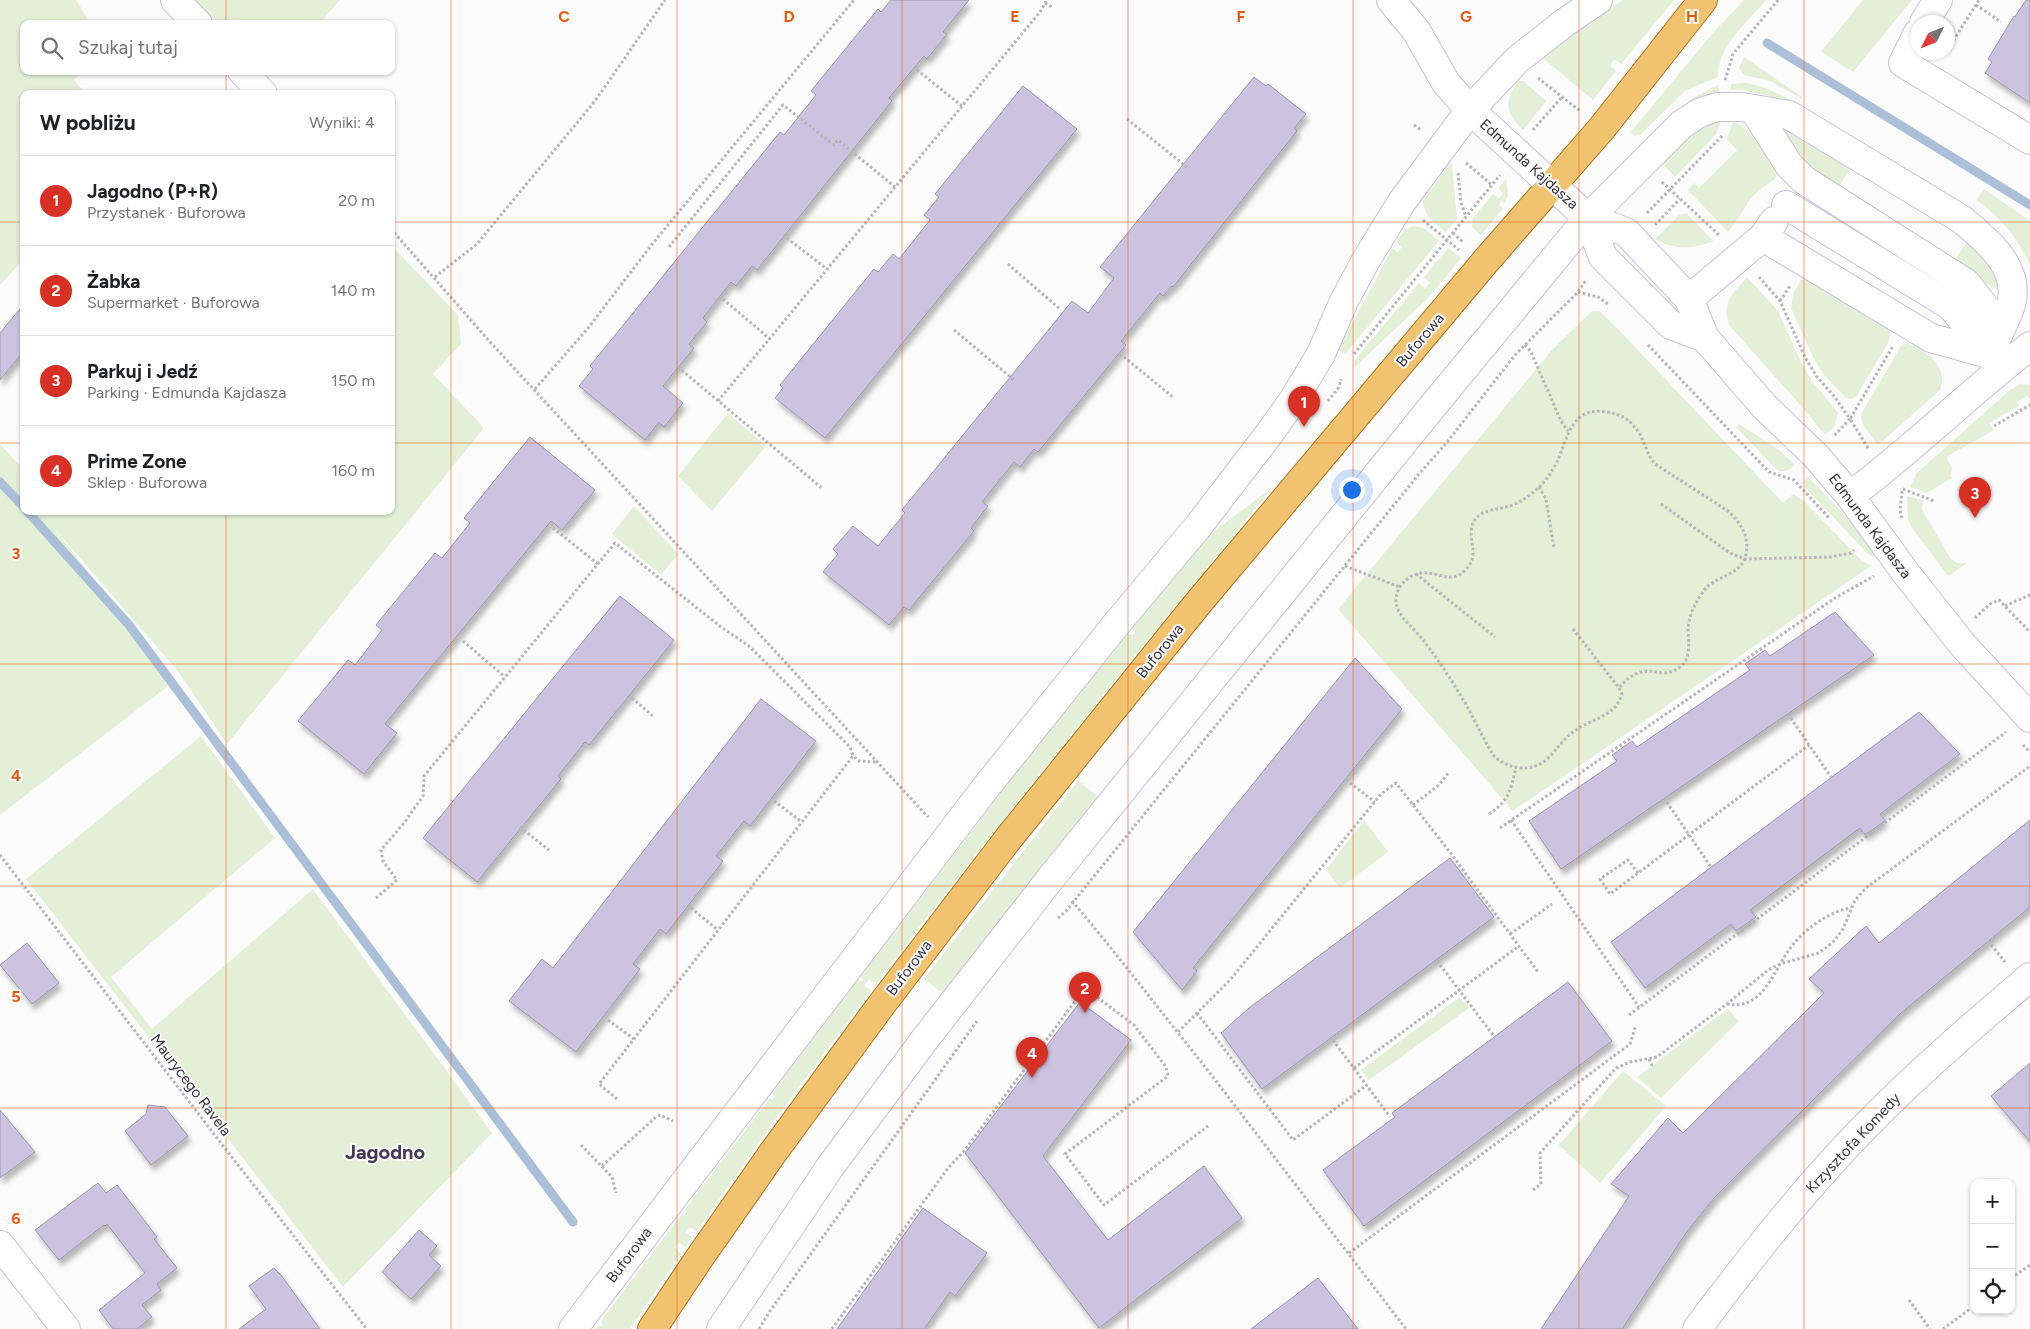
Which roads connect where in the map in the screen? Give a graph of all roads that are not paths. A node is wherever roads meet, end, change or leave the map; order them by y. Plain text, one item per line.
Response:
1 (175, 0) edge
2 (1391, 0) edge
3 (1598, 0) edge
4 (1703, 0) edge
5 (1938, 0) edge
6 (1928, 15) edge
7 (194, 20) edge
8 (1910, 49) edge
9 (246, 75) edge
10 (259, 90) edge
11 (1470, 110) junction
12 (1754, 110) junction
13 (2030, 140) edge
14 (1804, 180) junction
15 (1553, 184) junction
16 (1786, 205) junction
17 (1588, 218) junction
18 (1763, 236) junction
19 (1689, 300) junction
20 (2001, 327) junction
21 (1705, 338) junction
22 (2030, 346) edge
23 (1995, 361) junction
24 (1850, 496) junction
25 (2019, 724) edge
26 (2030, 977) edge
27 (0, 1245) edge
28 (66, 1329) edge
29 (573, 1329) edge
30 (652, 1329) edge
31 (721, 1329) edge
32 (1697, 1329) edge

1 - 7 street
2 - 11 street, Edmunda Kajdasza
3 - 11 street, Buforowa
4 - 15 main road, Buforowa
5 - 6 street
8 - 13 street
9 - 10 street
11 - 15 street, Edmunda Kajdasza
11 - 29 street, Buforowa
12 - 14 street
12 - 17 street
12 - 20 street
14 - 16 street
14 - 20 street
15 - 17 street, Edmunda Kajdasza
15 - 30 main road, Buforowa
16 - 18 street
16 - 23 street
17 - 19 street, Edmunda Kajdasza
17 - 21 street, Edmunda Kajdasza
17 - 31 street
18 - 19 street
18 - 23 street
19 - 21 street, Edmunda Kajdasza
20 - 23 street
21 - 24 street, Edmunda Kajdasza
22 - 23 street
23 - 24 street
24 - 25 street, Edmunda Kajdasza
26 - 32 street, Krzysztofa Komedy
27 - 28 street

